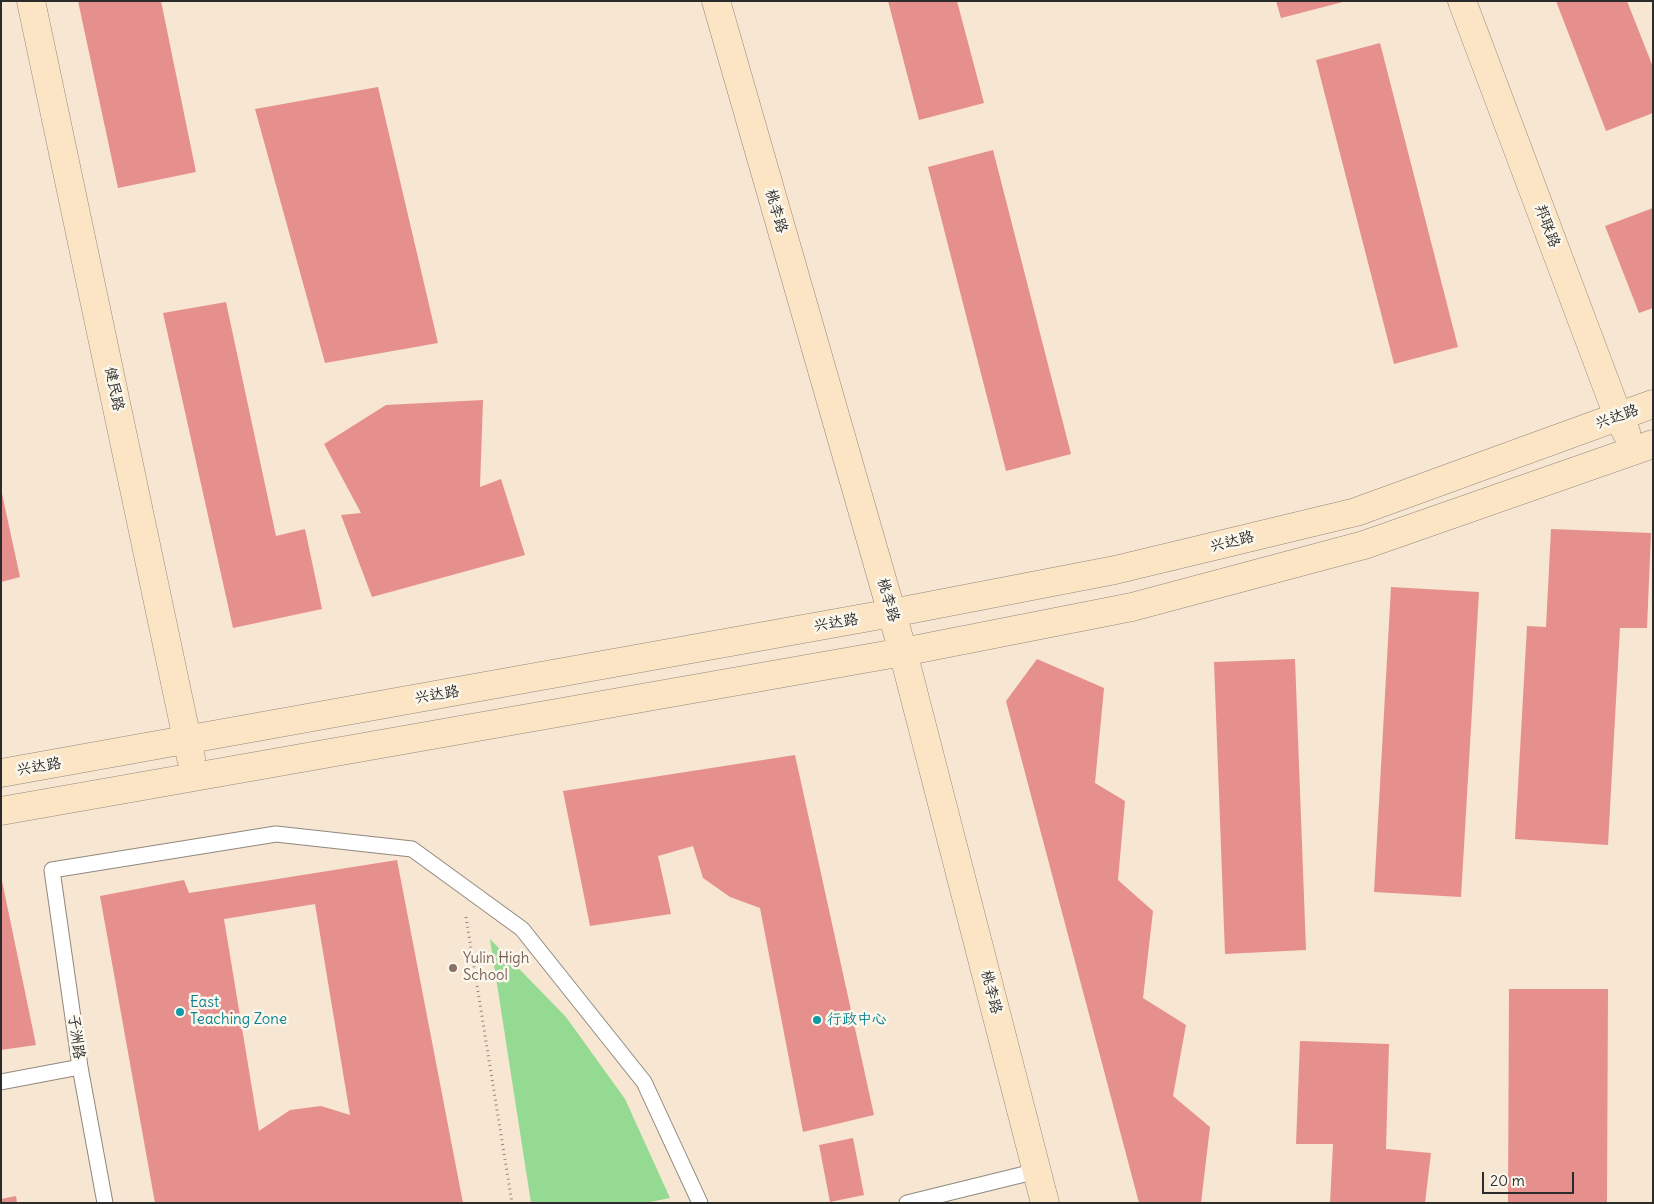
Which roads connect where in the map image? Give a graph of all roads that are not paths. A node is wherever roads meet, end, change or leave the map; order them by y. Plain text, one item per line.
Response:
1 (32, 1) edge
2 (716, 1) edge
3 (1462, 1) edge
4 (1653, 404) edge
5 (1618, 416) junction
6 (1644, 447) edge
7 (892, 613) junction
8 (904, 652) junction
9 (188, 740) junction
10 (1, 774) edge
11 (195, 777) junction
12 (1, 811) edge
13 (80, 1067) junction
14 (1, 1082) edge
15 (1037, 1171) junction
16 (105, 1203) edge
17 (700, 1203) edge
18 (907, 1203) edge
19 (1045, 1203) edge

1 - 9 main road, 健民路
2 - 7 main road, 桃李路
3 - 5 main road, 邦联路
4 - 5 main road, 兴达路
5 - 6 main road, 邦联路
5 - 7 main road, 兴达路
6 - 8 main road
7 - 8 main road, 桃李路
7 - 9 main road, 兴达路
8 - 11 main road
8 - 15 main road, 桃李路
9 - 10 main road, 兴达路
9 - 11 main road, 健民路
11 - 12 main road
13 - 14 lane
13 - 16 lane, 子洲路
13 - 17 lane, 子洲路
15 - 18 lane
15 - 19 main road, 桃李路

